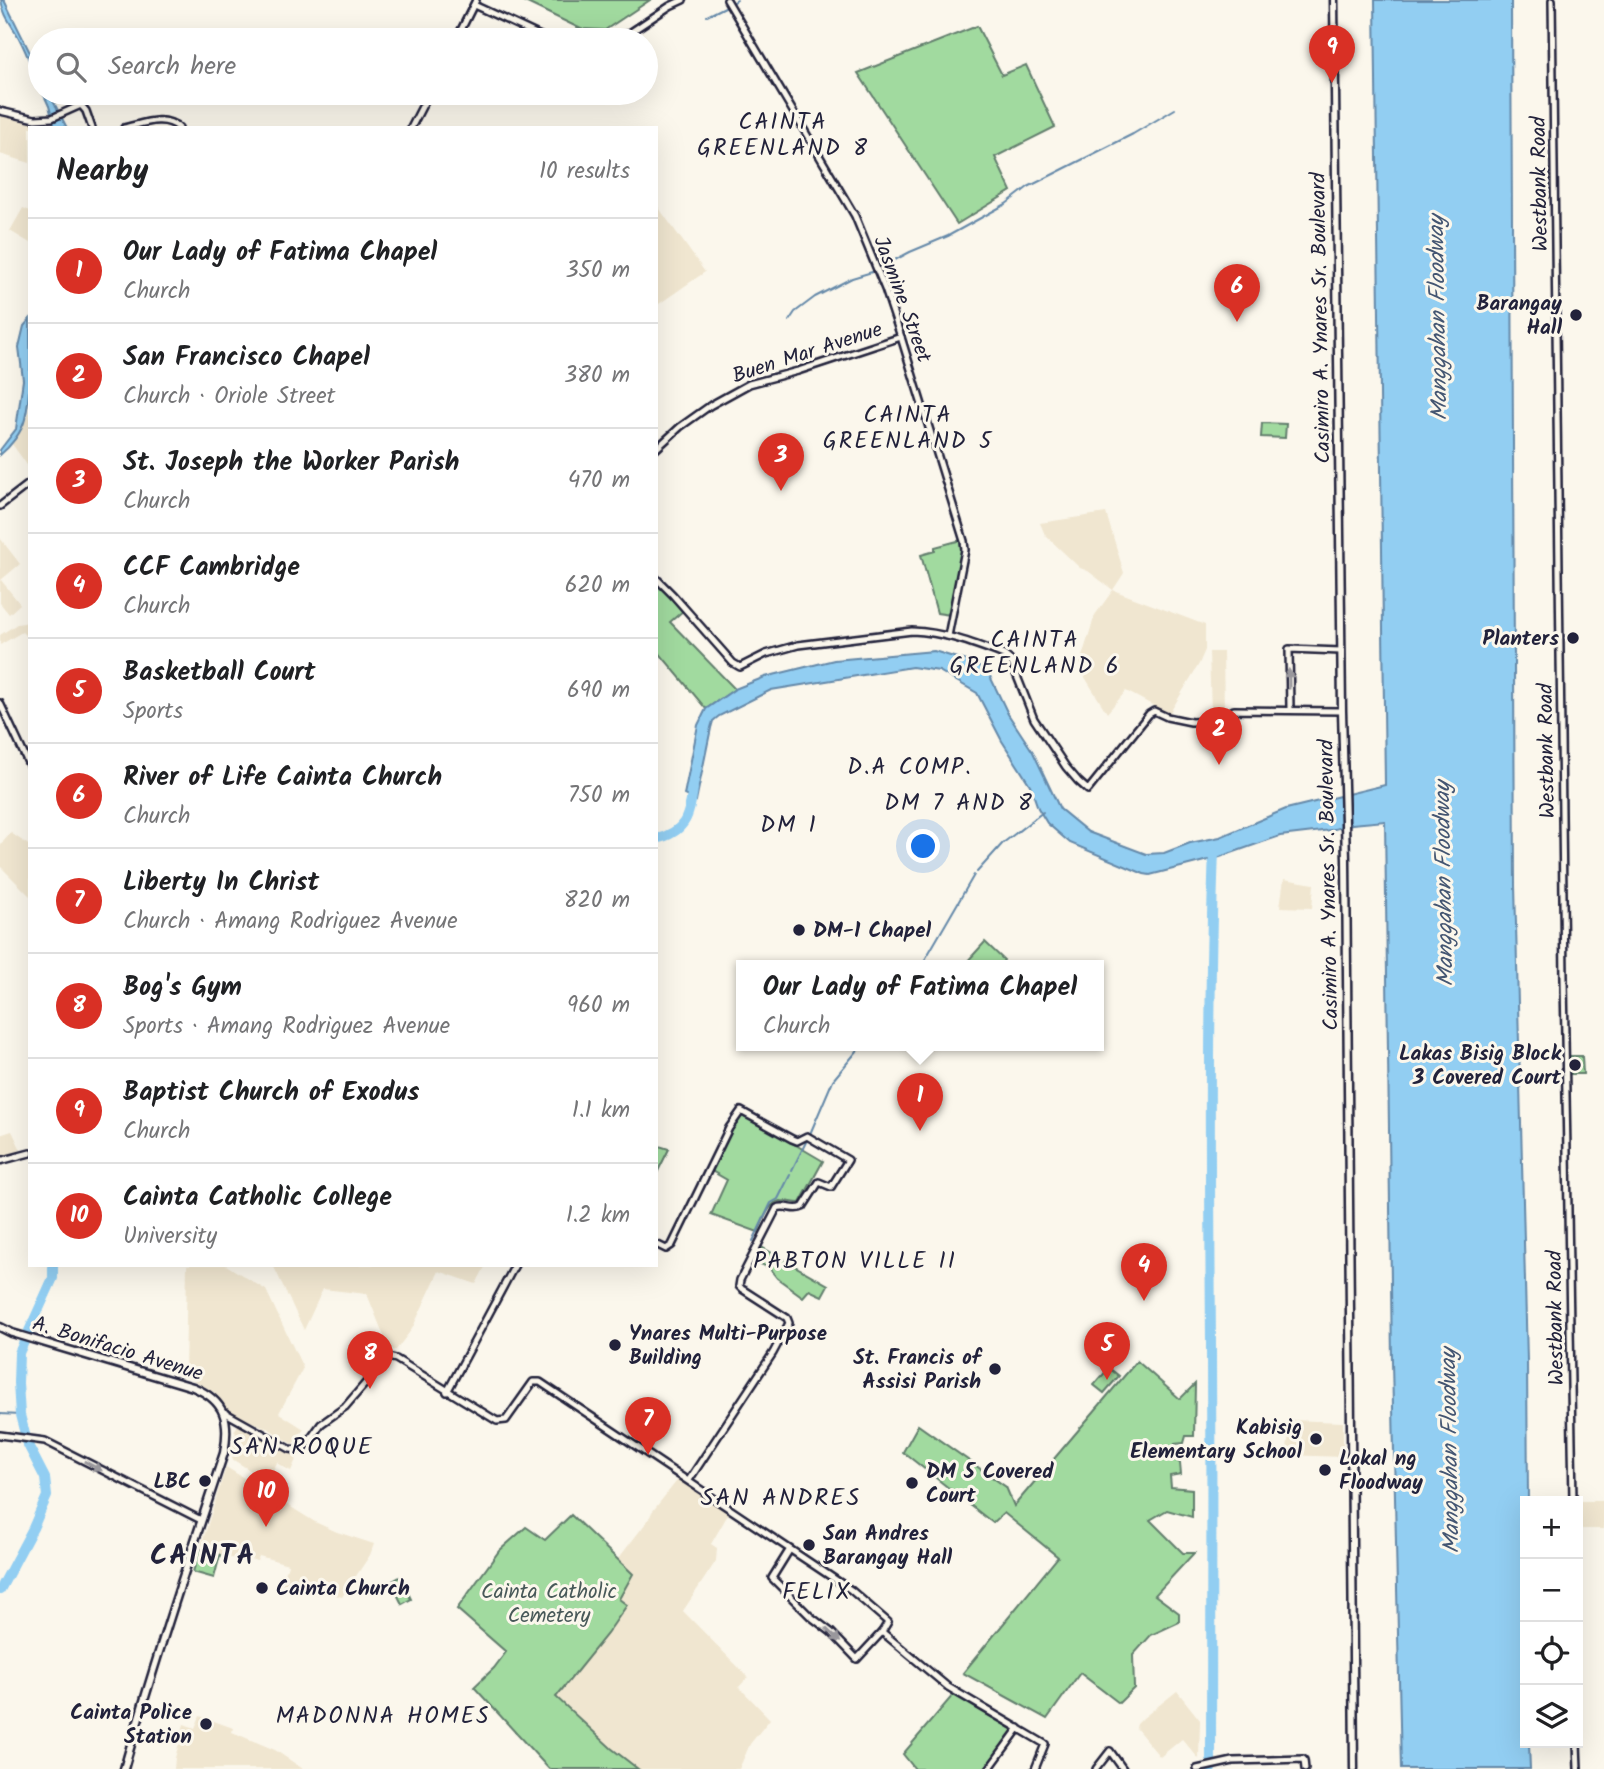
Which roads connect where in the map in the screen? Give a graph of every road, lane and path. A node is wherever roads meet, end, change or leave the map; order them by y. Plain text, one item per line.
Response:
1 (683, 0) edge
2 (727, 0) edge
3 (1334, 0) edge
4 (1552, 0) edge
5 (475, 3) edge
6 (462, 28) edge
7 (526, 28) edge
8 (637, 28) edge
9 (81, 105) edge
10 (81, 105) edge
11 (423, 105) edge
12 (0, 111) edge
13 (91, 126) edge
14 (133, 126) edge
15 (177, 126) edge
16 (412, 126) edge
17 (901, 337) junction
18 (658, 447) edge
19 (28, 485) edge
20 (0, 506) edge
21 (658, 580) edge
22 (948, 636) junction
23 (1341, 651) junction
24 (0, 703) edge
25 (1290, 709) junction
26 (1342, 711) junction
27 (28, 763) edge
28 (28, 1154) edge
29 (0, 1161) edge
30 (658, 1245) edge
31 (514, 1267) edge
32 (0, 1327) edge
33 (447, 1392) junction
34 (223, 1412) junction
35 (0, 1435) edge
36 (689, 1480) junction
37 (1573, 1496) edge
38 (201, 1520) junction
39 (790, 1549) junction
40 (882, 1632) junction
41 (1019, 1728) junction
42 (1577, 1748) edge
43 (1199, 1768) edge
44 (124, 1769) edge
45 (989, 1769) edge
46 (1035, 1769) edge
47 (1096, 1769) edge
48 (1123, 1769) edge
49 (1305, 1769) edge
50 (1354, 1769) edge
51 (1578, 1769) edge

1 - 8 street
2 - 17 street, Jasmine Street
3 - 23 main road, Casimiro A. Ynares Sr. Boulevard
4 - 37 street, Westbank Road
5 - 6 street
5 - 7 street
9 - 12 street
10 - 13 street
11 - 16 street
14 - 15 street
17 - 18 street, Buen Mar Avenue
17 - 22 street, Jasmine Street
19 - 20 street
21 - 22 street
22 - 25 street
25 -> 23 street
23 - 26 main road, Casimiro A. Ynares Sr. Boulevard
24 - 27 street
25 - 26 street
26 - 50 main road, Casimiro A. Ynares Sr. Boulevard
28 - 29 street
30 - 36 street
31 - 33 street
32 - 34 main road, A. Bonifacio Avenue
33 - 34 street
33 - 36 street
34 - 38 main road
35 -> 38 street
36 - 39 street
38 - 44 main road
39 - 40 street
39 -> 40 street
40 - 41 street
41 - 45 street
41 - 46 street
42 - 51 street
43 - 49 street
47 - 48 street

